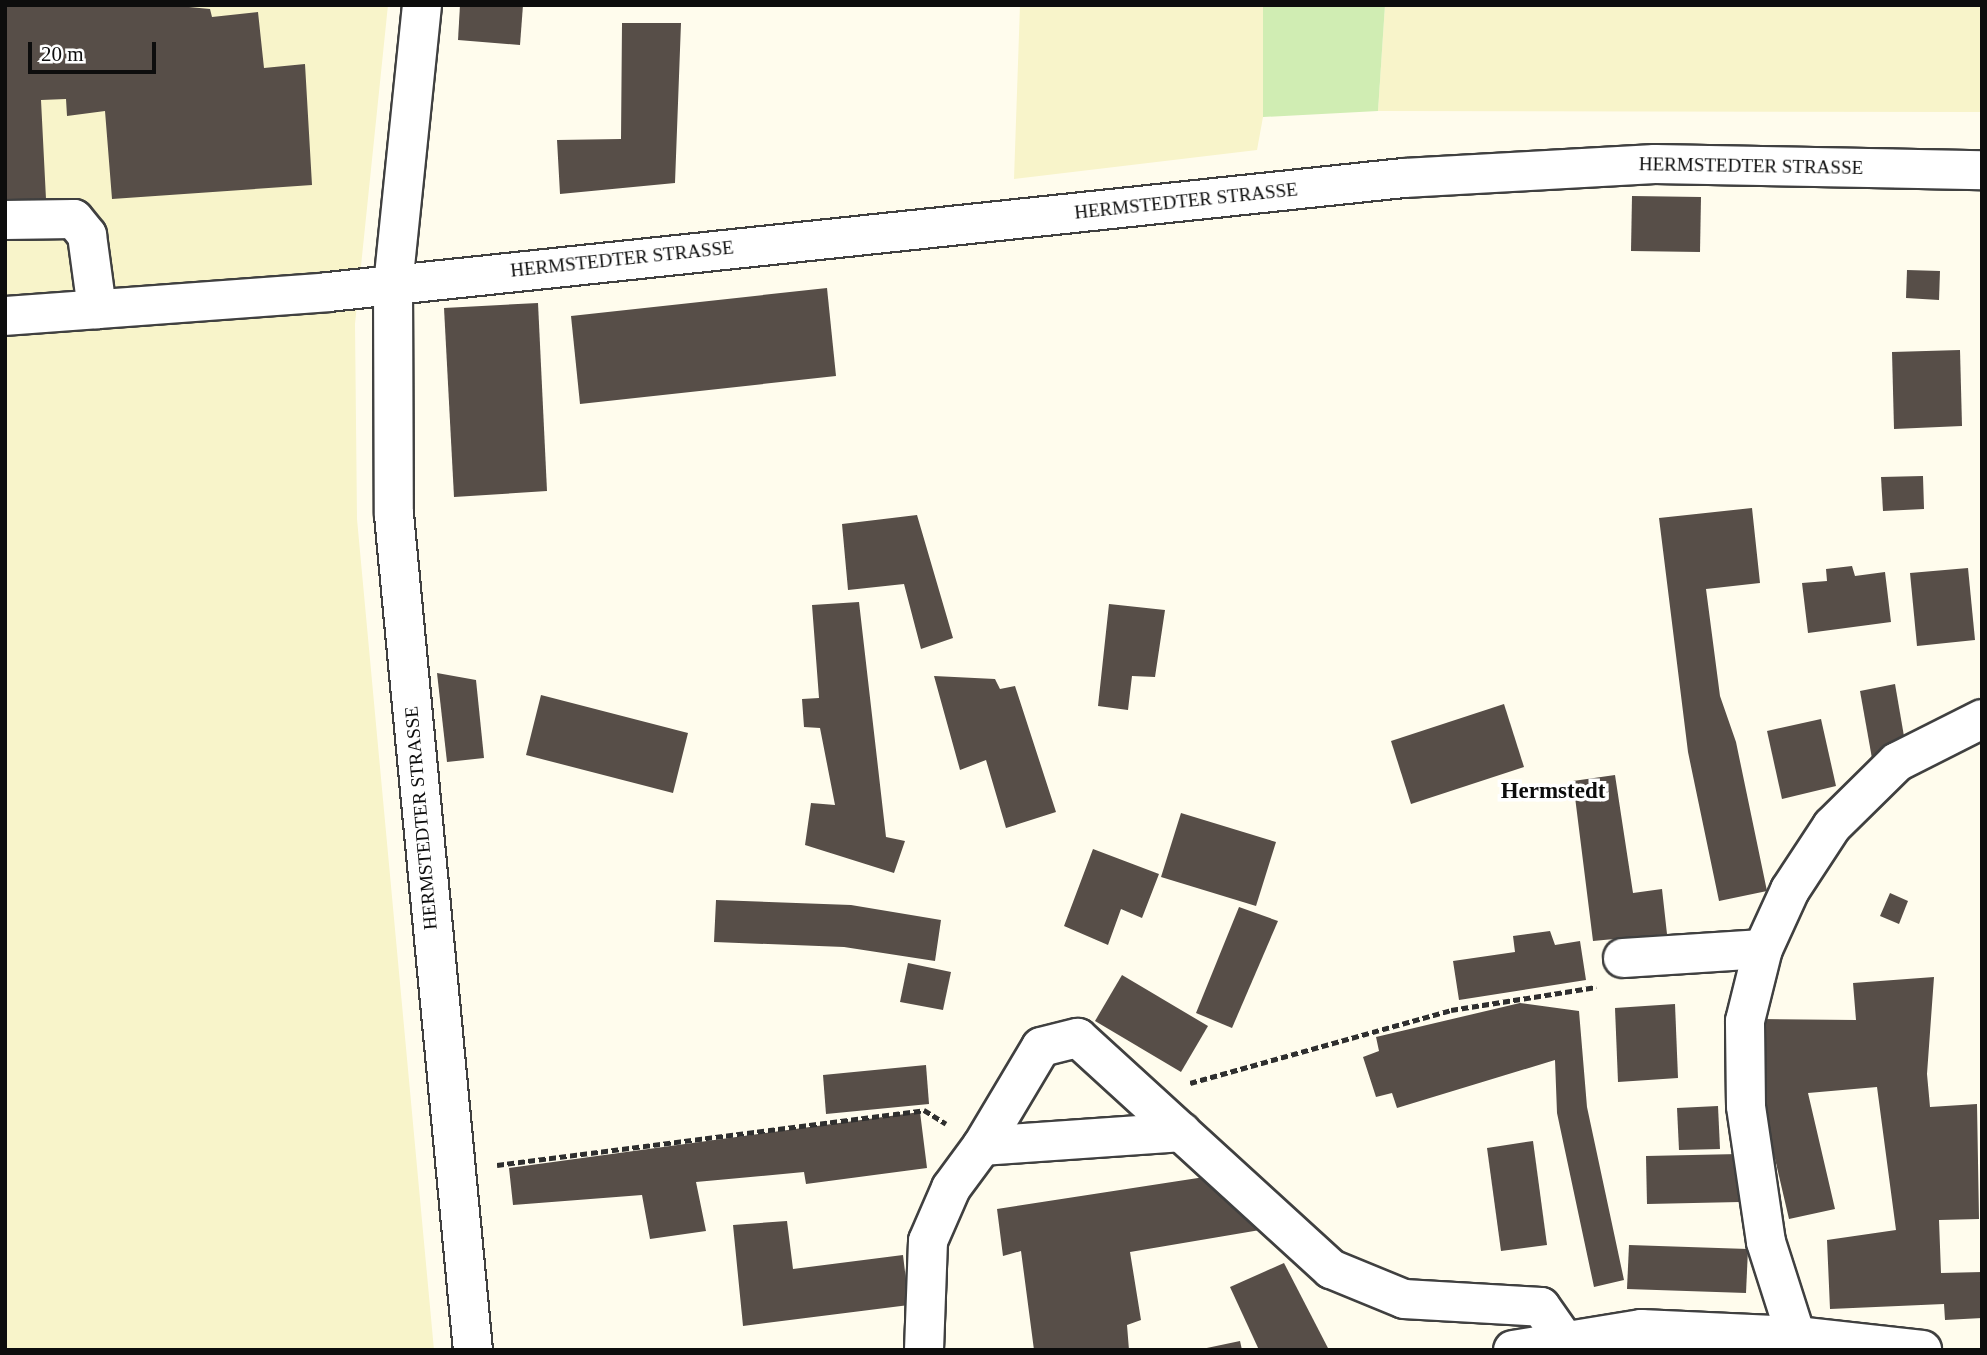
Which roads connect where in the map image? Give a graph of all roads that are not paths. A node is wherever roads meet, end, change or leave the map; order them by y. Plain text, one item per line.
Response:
1 (422, 5) edge
2 (1982, 170) edge
3 (5, 220) edge
4 (393, 284) junction
5 (97, 309) junction
6 (5, 316) edge
7 (1982, 719) edge
8 (1763, 949) junction
9 (1623, 958) road end
10 (1182, 1132) junction
11 (982, 1146) junction
12 (1796, 1336) junction
13 (1569, 1344) edge
14 (473, 1350) edge
15 (924, 1350) edge
16 (1513, 1350) edge
17 (1922, 1350) edge

1 - 4 street, HERMSTEDTER STRASSE
2 - 4 street, HERMSTEDTER STRASSE
3 - 5 street
4 - 5 street
4 - 14 street, HERMSTEDTER STRASSE
5 - 6 street
7 - 8 street
8 - 9 street
8 - 12 street
10 - 11 street
10 - 11 street
10 - 13 street
11 - 15 street
12 - 13 street
12 - 17 street
13 - 16 street

